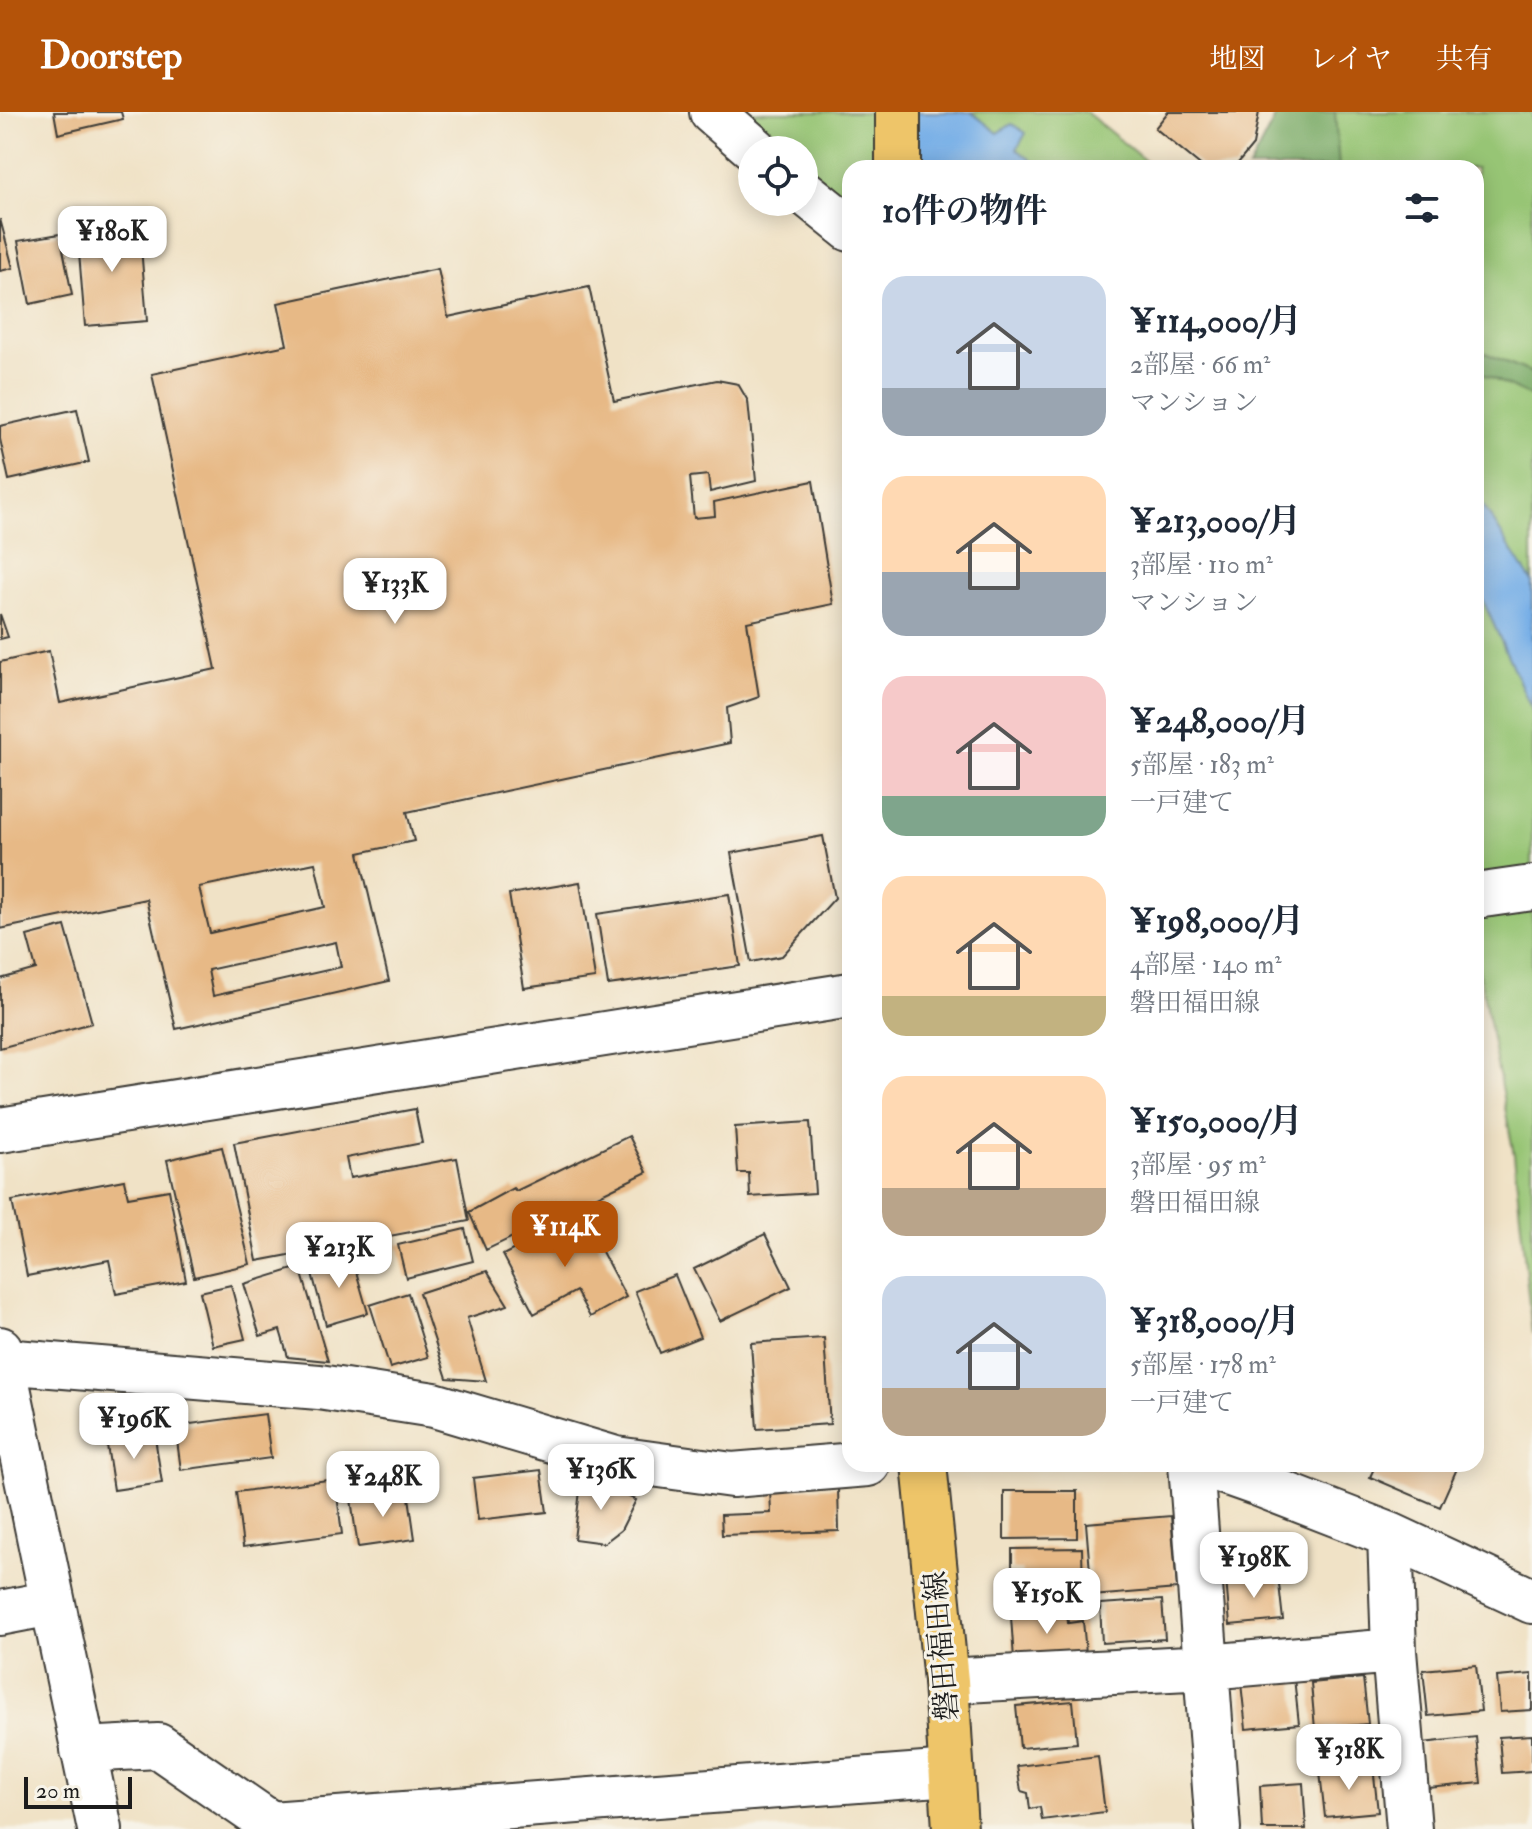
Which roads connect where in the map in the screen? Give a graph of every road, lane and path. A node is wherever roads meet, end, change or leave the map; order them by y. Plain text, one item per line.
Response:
1 (712, 112) edge
2 (898, 112) edge
3 (740, 136) edge
4 (898, 160) edge
5 (818, 203) edge
6 (842, 223) edge
7 (1532, 888) edge
8 (1484, 895) edge
9 (842, 996) edge
10 (0, 1130) edge
11 (1, 1355) edge
12 (842, 1466) edge
13 (925, 1472) edge
14 (1192, 1472) edge
15 (1225, 1472) edge
16 (1390, 1535) junction
17 (1532, 1601) edge
18 (52, 1603) junction
19 (0, 1613) edge
20 (1394, 1651) junction
21 (1207, 1667) junction
22 (946, 1681) junction
23 (83, 1750) junction
24 (951, 1773) junction
25 (594, 1814) edge
26 (440, 1820) edge
27 (100, 1829) edge
28 (955, 1829) edge
29 (1218, 1829) edge
30 (1409, 1829) edge

1 - 3 street
2 - 4 main road
5 - 6 street
7 - 8 street
9 - 10 street
11 - 12 street
11 - 18 street
13 - 22 main road, 磐田福田線
14 - 21 street
15 - 16 street
16 - 17 street
16 - 20 street
18 - 19 street
18 - 23 street
20 - 21 street
20 - 30 street
21 - 22 street
21 - 29 street
22 - 24 main road, 磐田福田線
23 - 26 street
23 - 27 street
24 - 25 street
24 - 28 main road, 磐田福田線
25 - 26 street

